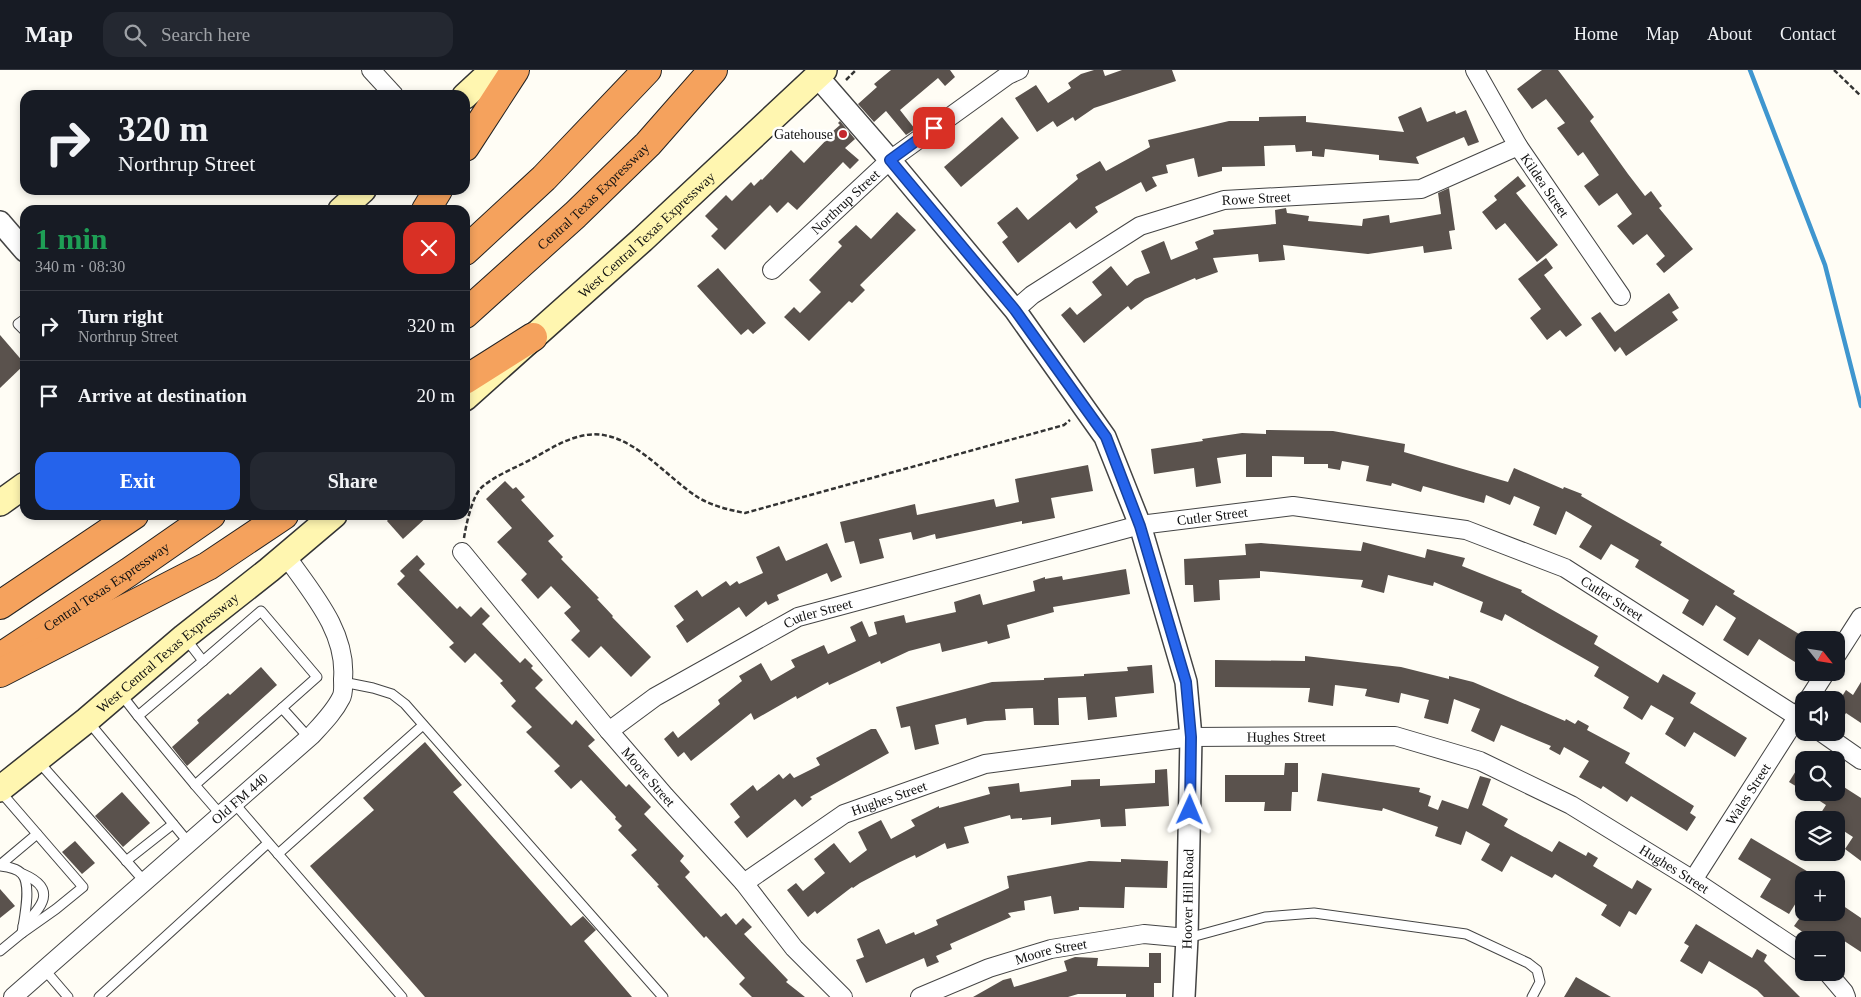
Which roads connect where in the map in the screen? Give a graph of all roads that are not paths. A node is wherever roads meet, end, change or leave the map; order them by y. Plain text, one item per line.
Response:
1 (371, 70) edge
2 (493, 70) edge
3 (515, 70) edge
4 (647, 70) edge
5 (713, 70) edge
6 (1019, 70) edge
7 (1475, 70) edge
8 (821, 73) edge
9 (389, 90) edge
10 (470, 91) edge
11 (470, 139) edge
12 (1518, 146) junction
13 (890, 160) junction
14 (358, 195) edge
15 (346, 205) edge
16 (0, 222) edge
17 (20, 245) edge
18 (470, 246) edge
19 (772, 270) dead end
20 (1621, 296) dead end
21 (470, 310) edge
22 (1015, 310) junction
23 (533, 337) junction
24 (470, 377) edge
25 (470, 394) edge
26 (20, 489) edge
27 (0, 503) edge
28 (127, 520) edge
29 (204, 520) edge
30 (277, 520) edge
31 (328, 520) edge
32 (1140, 526) junction
33 (462, 552) road end
34 (286, 556) junction
35 (0, 605) edge
36 (1861, 617) edge
37 (184, 637) junction
38 (1845, 642) edge
39 (0, 657) edge
40 (203, 661) junction
41 (0, 673) edge
42 (343, 682) junction
43 (120, 693) junction
44 (282, 708) junction
45 (1795, 711) edge
46 (138, 716) junction
47 (87, 720) junction
48 (423, 724) junction
49 (1795, 726) edge
50 (609, 731) junction
51 (1191, 737) junction
52 (308, 738) junction
53 (1834, 741) edge
54 (37, 759) junction
55 (1861, 760) edge
56 (196, 785) junction
57 (0, 790) edge
58 (227, 809) junction
59 (173, 824) junction
60 (37, 834) junction
61 (189, 842) junction
62 (268, 842) junction
63 (278, 854) junction
64 (126, 861) junction
65 (0, 866) edge
66 (23, 874) junction
67 (1693, 880) junction
68 (145, 882) junction
69 (744, 883) junction
70 (23, 929) junction
71 (1187, 938) junction
72 (1795, 948) edge
73 (0, 951) edge
74 (44, 969) junction
75 (1834, 981) edge
76 (13, 997) edge
77 (68, 997) edge
78 (99, 997) edge
79 (402, 997) edge
80 (663, 997) edge
81 (842, 997) edge
82 (920, 997) edge
83 (1184, 997) edge
84 (1532, 997) edge
85 (1846, 997) edge

1 - 9 street
2 - 10 main road
3 - 11 highway
4 - 18 highway
5 - 21 highway, Central Texas Expressway
6 - 13 street, Northrup Street
7 - 12 street, Kildea Street
8 - 13 street, Hoover Hill Road
8 - 23 main road, West Central Texas Expressway
12 - 20 street, Kildea Street
12 - 22 street, Rowe Street
13 - 19 street, Northrup Street
13 - 22 street, Hoover Hill Road
14 - 15 main road
16 - 17 street
22 - 32 street, Hoover Hill Road
23 - 24 highway
23 - 25 main road, West Central Texas Expressway
26 - 27 main road
28 - 35 highway
29 - 39 highway, Central Texas Expressway
30 - 41 highway
31 - 34 main road, West Central Texas Expressway
32 - 45 street, Cutler Street
32 - 50 street, Cutler Street
32 - 51 street, Hoover Hill Road
33 - 50 street, Moore Street
34 - 37 main road, West Central Texas Expressway
34 - 42 street, Old FM 440
36 - 38 street
37 - 40 lane
37 - 43 main road, West Central Texas Expressway
40 - 44 lane
40 - 46 lane
42 - 48 lane
42 - 52 street, Old FM 440
43 - 46 lane
43 - 47 main road, West Central Texas Expressway
44 - 52 lane
44 - 56 lane
46 - 56 lane
47 - 54 main road, West Central Texas Expressway
47 - 59 lane
48 - 63 lane
48 - 80 lane
49 - 67 street, Wales Street
50 - 69 street, Moore Street
51 - 67 street, Hughes Street
51 - 69 street, Hughes Street
51 - 71 street, Hoover Hill Road
52 - 58 street, Old FM 440
53 - 55 street
54 - 57 main road, West Central Texas Expressway
54 - 64 lane
56 - 58 lane
57 - 60 lane
58 - 61 street, Old FM 440
58 - 62 lane
59 - 61 lane
59 - 64 lane
60 - 65 lane
60 - 70 lane
61 - 68 street, Old FM 440
62 - 63 lane
62 - 78 lane
63 - 79 lane
64 - 68 lane
65 - 66 lane
66 - 70 lane
66 - 70 lane
67 - 72 street, Hughes Street
68 - 74 street, Old FM 440
69 - 81 street, Moore Street
70 - 73 lane
71 - 82 street, Moore Street
71 - 83 street, Hoover Hill Road
71 - 84 lane
74 - 76 street, Old FM 440
74 - 77 lane
75 - 85 street

